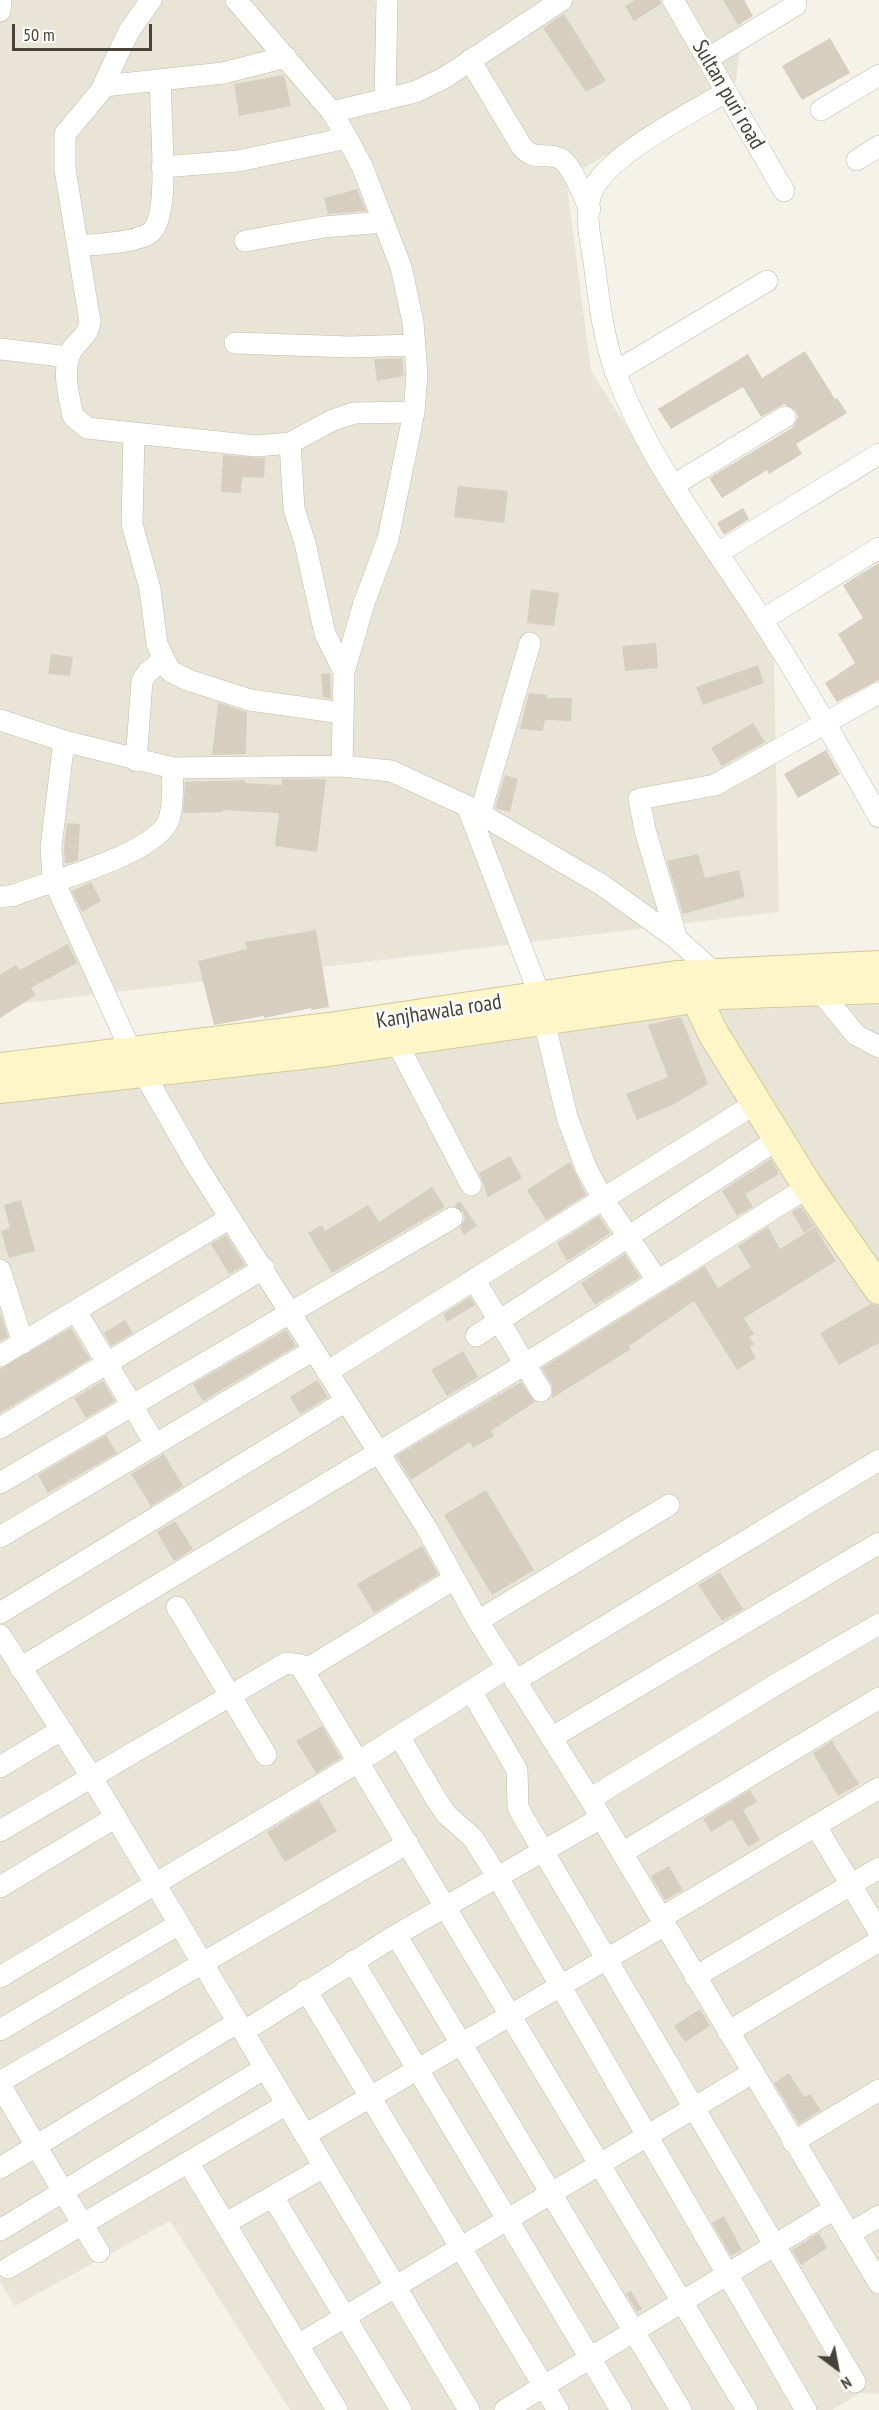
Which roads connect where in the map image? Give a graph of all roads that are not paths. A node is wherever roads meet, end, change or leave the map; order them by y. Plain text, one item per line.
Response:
1 (1, 0) edge
2 (151, 0) edge
3 (237, 0) edge
4 (387, 0) edge
5 (562, 0) edge
6 (673, 0) edge
7 (796, 5) dead end
8 (0, 11) edge
9 (286, 57) junction
10 (708, 59) junction
11 (470, 60) junction
12 (879, 75) edge
13 (161, 80) junction
14 (104, 86) junction
15 (726, 92) junction
16 (385, 100) junction
17 (821, 110) dead end
18 (332, 112) junction
19 (347, 138) junction
20 (879, 146) edge
21 (857, 160) dead end
22 (162, 167) junction
23 (784, 190) dead end
24 (590, 209) junction
25 (384, 222) junction
26 (245, 241) dead end
27 (78, 246) junction
28 (767, 281) dead end
29 (235, 343) dead end
30 (415, 345) junction
31 (0, 349) edge
32 (69, 357) junction
33 (615, 372) junction
34 (414, 412) junction
35 (785, 417) dead end
36 (134, 434) junction
37 (290, 443) junction
38 (879, 454) edge
39 (674, 485) junction
40 (879, 548) edge
41 (718, 553) junction
42 (762, 620) junction
43 (530, 643) dead end
44 (162, 660) junction
45 (344, 672) junction
46 (879, 693) edge
47 (342, 713) junction
48 (0, 720) edge
49 (826, 724) junction
50 (64, 741) junction
51 (136, 760) junction
52 (342, 766) junction
53 (173, 768) junction
54 (474, 810) junction
55 (879, 817) edge
56 (53, 879) junction
57 (0, 897) edge
58 (677, 939) junction
59 (879, 966) edge
60 (716, 974) junction
61 (879, 988) edge
62 (820, 990) junction
63 (696, 997) junction
64 (541, 1007) junction
65 (396, 1041) junction
66 (879, 1047) edge
67 (137, 1062) junction
68 (0, 1068) edge
69 (0, 1088) edge
70 (756, 1103) junction
71 (778, 1139) junction
72 (471, 1185) dead end
73 (808, 1187) junction
74 (603, 1199) junction
75 (230, 1218) junction
76 (452, 1218) dead end
77 (629, 1238) junction
78 (264, 1268) junction
79 (0, 1270) edge
80 (474, 1280) junction
81 (657, 1280) junction
82 (879, 1289) edge
83 (76, 1311) junction
84 (290, 1314) junction
85 (499, 1321) junction
86 (476, 1336) dead end
87 (23, 1343) junction
88 (312, 1351) junction
89 (0, 1356) edge
90 (107, 1362) junction
91 (525, 1364) junction
92 (327, 1372) junction
93 (541, 1391) dead end
94 (346, 1401) junction
95 (133, 1404) junction
96 (0, 1428) edge
97 (155, 1444) junction
98 (380, 1451) junction
99 (879, 1460) edge
100 (0, 1483) edge
101 (669, 1505) dead end
102 (0, 1537) edge
103 (879, 1543) edge
104 (454, 1579) junction
105 (177, 1607) dead end
106 (0, 1613) edge
107 (478, 1621) junction
108 (879, 1624) edge
109 (0, 1635) edge
110 (20, 1668) junction
111 (304, 1670) junction
112 (511, 1674) junction
113 (471, 1691) junction
114 (229, 1695) junction
115 (879, 1698) edge
116 (61, 1730) junction
117 (399, 1736) junction
118 (551, 1738) junction
119 (266, 1755) dead end
120 (357, 1762) junction
121 (0, 1767) edge
122 (92, 1776) junction
123 (879, 1788) edge
124 (590, 1799) junction
125 (116, 1817) junction
126 (601, 1818) junction
127 (816, 1826) junction
128 (0, 1831) edge
129 (408, 1843) junction
130 (545, 1851) junction
131 (622, 1853) junction
132 (879, 1868) edge
133 (498, 1878) junction
134 (155, 1884) junction
135 (851, 1884) junction
136 (0, 1887) edge
137 (446, 1907) junction
138 (663, 1922) junction
139 (179, 1924) junction
140 (879, 1932) edge
141 (396, 1935) junction
142 (879, 1941) edge
143 (607, 1959) junction
144 (353, 1961) junction
145 (202, 1962) junction
146 (0, 1977) edge
147 (695, 1977) junction
148 (561, 1986) junction
149 (306, 1990) junction
150 (511, 2014) junction
151 (241, 2027) junction
152 (0, 2030) edge
153 (728, 2032) junction
154 (462, 2044) junction
155 (265, 2067) junction
156 (417, 2070) junction
157 (752, 2073) junction
158 (0, 2083) edge
159 (879, 2090) edge
160 (371, 2097) junction
161 (287, 2104) junction
162 (694, 2108) junction
163 (305, 2135) junction
164 (648, 2137) junction
165 (793, 2142) junction
166 (36, 2146) junction
167 (188, 2162) junction
168 (601, 2166) junction
169 (324, 2167) junction
170 (0, 2168) edge
171 (63, 2191) junction
172 (551, 2194) junction
173 (273, 2197) junction
174 (834, 2209) junction
175 (879, 2216) edge
176 (507, 2220) junction
177 (226, 2223) junction
178 (83, 2224) junction
179 (0, 2230) edge
180 (849, 2234) junction
181 (775, 2245) junction
182 (462, 2248) junction
183 (99, 2252) dead end
184 (8, 2268) dead end
185 (727, 2274) junction
186 (878, 2280) edge
187 (395, 2287) junction
188 (682, 2302) junction
189 (345, 2316) junction
190 (634, 2331) junction
191 (298, 2345) junction
192 (590, 2358) junction
193 (855, 2382) dead end
194 (544, 2386) junction
195 (337, 2410) edge
196 (401, 2410) edge
197 (469, 2410) edge
198 (505, 2410) edge
199 (558, 2410) edge
200 (621, 2410) edge
201 (681, 2410) edge
202 (747, 2410) edge
203 (806, 2410) edge

1 - 8 street
2 - 14 street
3 - 9 street
4 - 16 street
5 - 11 street
6 - 10 street, Sultan puri road
7 - 10 street
9 - 13 street
9 - 18 street
10 - 15 street, Sultan puri road
11 - 16 street
11 - 24 street
12 - 17 street
13 - 14 street
13 - 22 street
14 - 27 street
15 - 23 street, Sultan puri road
15 - 24 street
16 - 18 street
18 - 19 street
19 - 22 street
19 - 25 street
20 - 21 street
22 - 27 street
24 - 33 street
25 - 26 street
25 - 30 street
27 - 32 street
28 - 33 street
29 - 30 street
30 - 34 street
31 - 32 street
32 - 36 street
33 - 39 street
34 - 37 street
34 - 45 street
35 - 39 street
36 - 37 street
36 - 44 street
37 - 45 street
38 - 41 street
39 - 41 street
40 - 42 street
41 - 42 street
42 - 49 street
43 - 54 street
44 - 47 street
44 - 51 street
45 - 47 street
46 - 49 street
47 - 52 street
48 - 50 street
49 - 55 street
49 - 58 street
50 - 51 street
50 - 56 street
51 - 53 street
52 - 53 street
52 - 54 street
53 - 56 street
54 - 58 street
54 - 64 street
56 - 57 street
56 - 67 street
58 - 60 street
59 - 60 main road, Kanjhawala road
60 - 64 main road, Kanjhawala road
61 - 62 main road, Kanjhawala road
62 - 63 main road, Kanjhawala road
62 - 66 street
63 - 64 main road, Kanjhawala road
63 - 70 main road
64 - 65 main road, Kanjhawala road
64 - 67 main road, Kanjhawala road
64 - 74 street
65 - 67 main road, Kanjhawala road
65 - 72 street
67 - 68 main road, Kanjhawala road
67 - 69 main road, Kanjhawala road
67 - 75 street
70 - 71 main road
70 - 74 street
71 - 73 main road
71 - 77 street
73 - 81 street
73 - 82 main road
74 - 77 street
74 - 80 street
75 - 78 street
75 - 83 street
76 - 84 street
77 - 81 street
77 - 85 street
78 - 84 street
78 - 90 street
79 - 87 street
80 - 85 street
80 - 92 street
81 - 91 street
83 - 87 street
83 - 90 street
84 - 88 street
84 - 95 street
85 - 86 street
85 - 91 street
87 - 89 street
88 - 92 street
88 - 97 street
90 - 95 street
90 - 96 street
91 - 93 street
91 - 98 street
92 - 94 street
94 - 98 street
94 - 106 street
95 - 97 street
95 - 100 street
97 - 102 street
98 - 104 street
98 - 110 street
99 - 112 street
101 - 107 street
103 - 118 street
104 - 107 street
104 - 111 street
105 - 114 street
107 - 112 street
108 - 124 street
109 - 110 street
110 - 116 street
111 - 114 street
111 - 120 street
112 - 113 street
112 - 118 street
113 - 117 street
113 - 130 street
114 - 119 street
114 - 122 street
115 - 131 street
116 - 121 street
116 - 122 street
117 - 120 street
117 - 133 street
118 - 124 street
120 - 129 street
120 - 134 street
122 - 125 street
122 - 128 street
123 - 127 street
124 - 126 street
125 - 134 street
125 - 136 street
126 - 130 street
126 - 131 street
127 - 135 street
127 - 138 street
129 - 137 street
129 - 145 street
130 - 133 street
130 - 143 street
131 - 138 street
132 - 135 street
133 - 137 street
133 - 148 street
134 - 139 street
134 - 146 street
135 - 140 street
135 - 147 street
137 - 141 street
137 - 150 street
138 - 143 street
138 - 147 street
139 - 145 street
139 - 152 street
141 - 144 street
141 - 154 street
142 - 153 street
143 - 148 street
143 - 162 street
144 - 149 street
144 - 156 street
145 - 151 street
145 - 158 street
147 - 153 street
148 - 150 street
148 - 164 street
149 - 151 street
149 - 160 street
150 - 154 street
150 - 168 street
151 - 155 street
151 - 166 street
153 - 157 street
154 - 156 street
154 - 172 street
155 - 161 street
155 - 171 street
156 - 160 street
156 - 176 street
157 - 162 street
157 - 165 street
158 - 166 street
159 - 165 street
160 - 163 street
160 - 182 street
161 - 163 street
161 - 167 street
162 - 164 street
162 - 181 street
163 - 169 street
164 - 168 street
164 - 185 street
165 - 174 street
166 - 170 street
166 - 171 street
167 - 177 street
167 - 178 street
168 - 172 street
168 - 188 street
169 - 173 street
169 - 187 street
171 - 178 street
171 - 179 street
172 - 176 street
172 - 190 street
173 - 177 street
173 - 189 street
174 - 180 street
174 - 181 street
175 - 180 street
176 - 182 street
176 - 192 street
177 - 191 street
178 - 183 street
178 - 184 street
180 - 186 street
181 - 185 street
181 - 193 street
182 - 187 street
182 - 194 street
185 - 188 street
185 - 203 street
187 - 189 street
187 - 197 street
188 - 190 street
188 - 202 street
189 - 191 street
189 - 196 street
190 - 192 street
190 - 201 street
191 - 195 street
192 - 194 street
192 - 200 street
194 - 198 street
194 - 199 street

